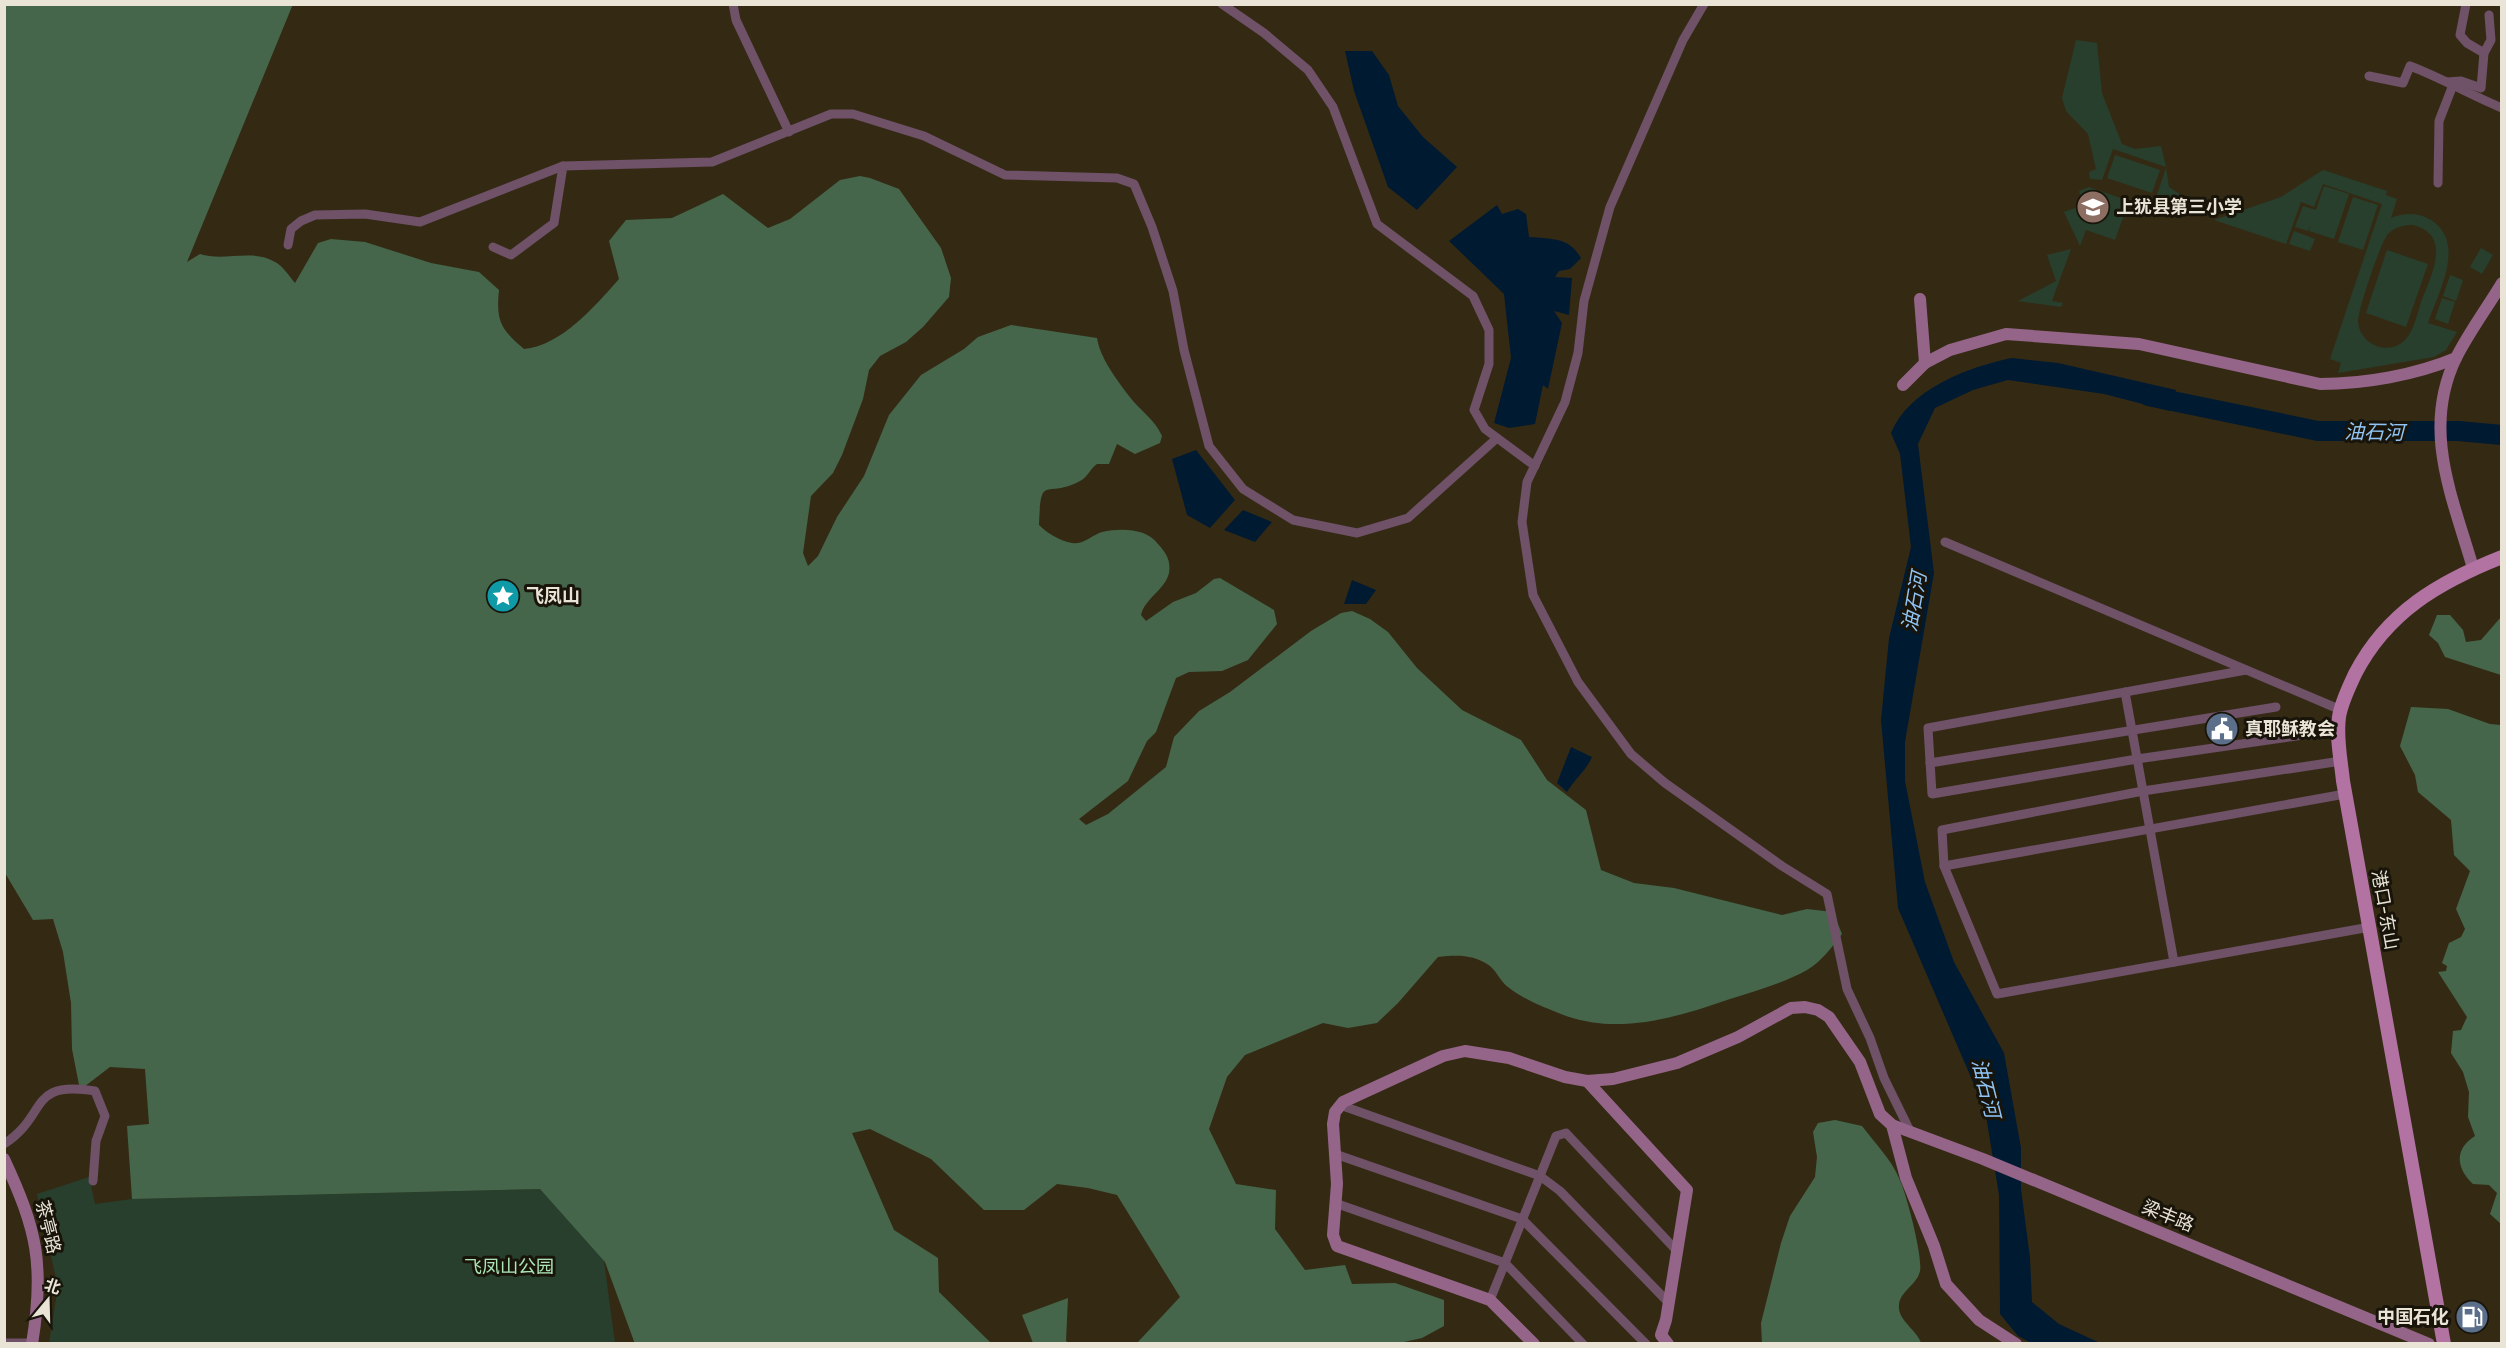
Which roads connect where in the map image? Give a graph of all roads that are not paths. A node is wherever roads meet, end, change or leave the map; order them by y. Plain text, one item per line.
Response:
1 (733, 4) edge
2 (1222, 4) edge
3 (1704, 4) edge
4 (2466, 4) edge
5 (2489, 15) dead end
6 (2484, 53) junction
7 (2369, 76) dead end
8 (2450, 83) junction
9 (2502, 108) edge
10 (789, 132) junction
11 (564, 166) junction
12 (2438, 183) dead end
13 (288, 245) dead end
14 (493, 247) dead end
15 (2502, 283) edge
16 (1920, 299) dead end
17 (2456, 358) junction
18 (1925, 363) junction
19 (1904, 386) dead end
20 (1497, 438) junction
21 (1535, 466) junction
22 (1945, 542) dead end
23 (2502, 557) edge
24 (2473, 568) junction
25 (2246, 670) junction
26 (2125, 692) junction
27 (2276, 707) dead end
28 (2341, 710) junction
29 (2132, 730) junction
30 (2338, 730) junction
31 (2137, 759) junction
32 (2341, 761) junction
33 (1930, 763) junction
34 (2143, 791) junction
35 (2345, 794) junction
36 (2150, 829) junction
37 (1944, 866) junction
38 (2370, 927) junction
39 (2174, 962) junction
40 (1587, 1081) junction
41 (1340, 1105) junction
42 (1892, 1125) junction
43 (1910, 1131) junction
44 (4, 1144) edge
45 (1335, 1154) junction
46 (4, 1159) edge
47 (1540, 1176) junction
48 (93, 1181) dead end
49 (1335, 1203) junction
50 (1522, 1219) junction
51 (1677, 1251) junction
52 (1505, 1263) junction
53 (1490, 1300) junction
54 (1668, 1302) junction
55 (4, 1343) edge
56 (32, 1343) edge
57 (1533, 1344) edge
58 (1583, 1344) edge
59 (1646, 1344) edge
60 (1668, 1344) edge
61 (2016, 1344) edge
62 (2429, 1344) edge
63 (2444, 1344) edge

1 - 10 street
2 - 20 street
3 - 21 street
4 - 6 street
5 - 6 street
6 - 8 street
7 - 8 street
8 - 9 street
8 - 12 street
10 - 11 street
10 - 20 street
11 - 13 street
11 - 14 street
15 - 17 street
16 - 18 street
17 - 18 street
17 - 24 street
18 - 19 street
20 - 21 street
21 - 43 street
22 - 25 street
23 - 24 main road, 港口-东山
24 - 28 main road, 港口-东山
25 - 26 street
25 - 28 street
26 - 29 street
26 - 33 street
27 - 29 street
28 - 30 main road, 港口-东山
29 - 31 street
29 - 33 street
30 - 31 street
30 - 32 main road, 港口-东山
31 - 33 street
31 - 34 street
32 - 34 street
32 - 35 main road, 港口-东山
34 - 36 street
34 - 37 street
35 - 36 street
35 - 38 main road, 港口-东山
36 - 37 street
36 - 39 street
37 - 39 street
38 - 39 street
38 - 63 main road, 港口-东山
40 - 41 street
40 - 42 street
40 - 51 street
41 - 45 street
41 - 47 street
42 - 43 street, 梁丰路
42 - 61 street
43 - 62 street, 梁丰路
44 - 48 street
45 - 49 street
45 - 50 street
46 - 56 street, 茶亭路
47 - 50 street
47 - 51 street
47 - 54 street
49 - 52 street
49 - 53 street
50 - 52 street
50 - 59 street
51 - 54 street
52 - 53 street
52 - 58 street
53 - 57 street
54 - 60 street
55 - 56 street

